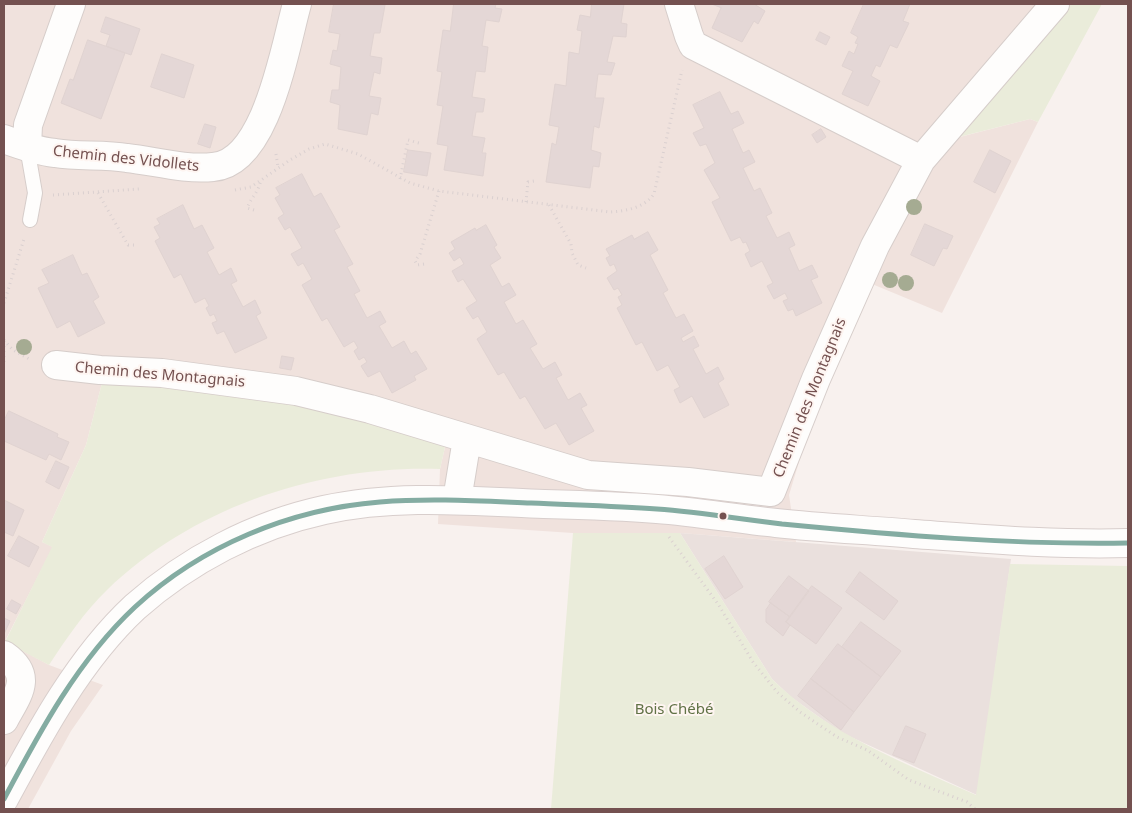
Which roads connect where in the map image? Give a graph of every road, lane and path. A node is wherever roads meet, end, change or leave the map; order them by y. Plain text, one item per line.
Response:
1 (71, 4) edge
2 (297, 4) edge
3 (679, 4) edge
4 (1055, 4) edge
5 (693, 44) junction
6 (15, 143) edge
7 (419, 143) dead end
8 (921, 160) junction
9 (400, 179) junction
10 (261, 180) junction
11 (534, 181) dead end
12 (143, 188) dead end
13 (227, 188) dead end
14 (439, 191) junction
15 (35, 193) junction
16 (98, 193) junction
17 (526, 202) junction
18 (549, 204) junction
19 (254, 210) dead end
20 (30, 220) joint
21 (136, 245) dead end
22 (424, 264) dead end
23 (586, 268) dead end
24 (4, 303) edge
25 (4, 340) edge
26 (4, 362) edge
27 (56, 365) joint
28 (467, 439) junction
29 (457, 500) junction
30 (665, 531) dead end
31 (1128, 543) edge
32 (4, 655) edge
33 (4, 720) edge
34 (4, 799) edge
35 (975, 809) edge

1 - 6 street
2 - 6 street, Chemin des Vidollets
3 - 5 street
4 - 8 street, Chemin des Montagnais
5 - 8 street
5 - 18 path
6 - 15 lane
7 - 9 path
8 - 28 street, Chemin des Montagnais
9 - 10 path
9 - 14 path
10 - 13 path
10 - 19 path
11 - 17 path
12 - 16 path
14 - 17 path
14 - 22 path
15 - 16 path
15 - 20 lane
16 - 21 path
17 - 18 path
18 - 23 path
20 - 24 path
25 - 26 path
25 - 27 path, Chemin des Montagnais
27 - 28 street, Chemin des Montagnais
28 - 29 street
29 - 31 street
29 - 34 street
30 - 35 path
32 - 33 street

